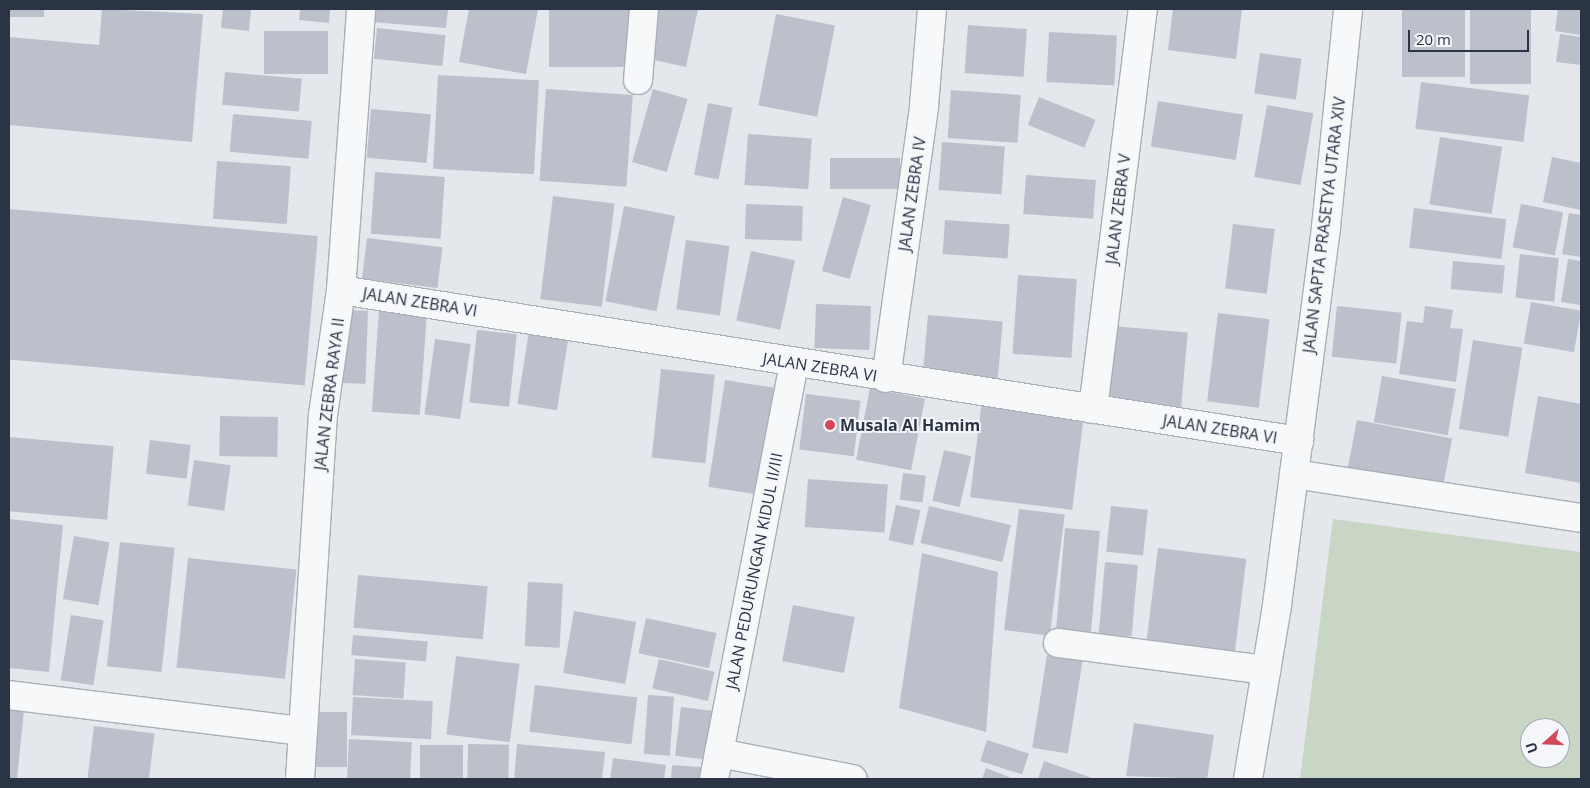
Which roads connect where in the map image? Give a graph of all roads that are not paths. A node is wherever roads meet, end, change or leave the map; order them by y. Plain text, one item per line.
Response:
1 (361, 9) edge
2 (644, 9) edge
3 (932, 9) edge
4 (1143, 9) edge
5 (1348, 9) edge
6 (638, 80) dead end
7 (341, 290) junction
8 (794, 363) junction
9 (886, 378) junction
10 (1093, 409) junction
11 (1298, 441) junction
12 (1294, 474) junction
13 (1581, 518) edge
14 (1058, 643) dead end
15 (1266, 670) junction
16 (9, 696) edge
17 (301, 731) junction
18 (719, 752) junction
19 (300, 779) edge
20 (714, 779) edge
21 (853, 779) edge
22 (1248, 779) edge

1 - 7 street, JALAN ZEBRA RAYA II
2 - 6 street
3 - 9 street, JALAN ZEBRA IV
4 - 10 street, JALAN ZEBRA V
5 - 11 street, JALAN SAPTA PRASETYA UTARA XIV
7 - 8 street, JALAN ZEBRA VI
7 - 17 street, JALAN ZEBRA RAYA II
8 - 9 street, JALAN ZEBRA VI
8 - 18 street, JALAN PEDURUNGAN KIDUL II/III
9 - 10 street, JALAN ZEBRA VI
10 - 11 street, JALAN ZEBRA VI
11 - 12 street, JALAN SAPTA PRASETYA UTARA XIV
12 - 13 street
12 - 15 street, JALAN SAPTA PRASETYA UTARA XIV
14 - 15 street
15 - 22 street, JALAN SAPTA PRASETYA UTARA XIV
16 - 17 street
17 - 19 street, JALAN ZEBRA RAYA II
18 - 20 street, JALAN PEDURUNGAN KIDUL II/III
18 - 21 street

